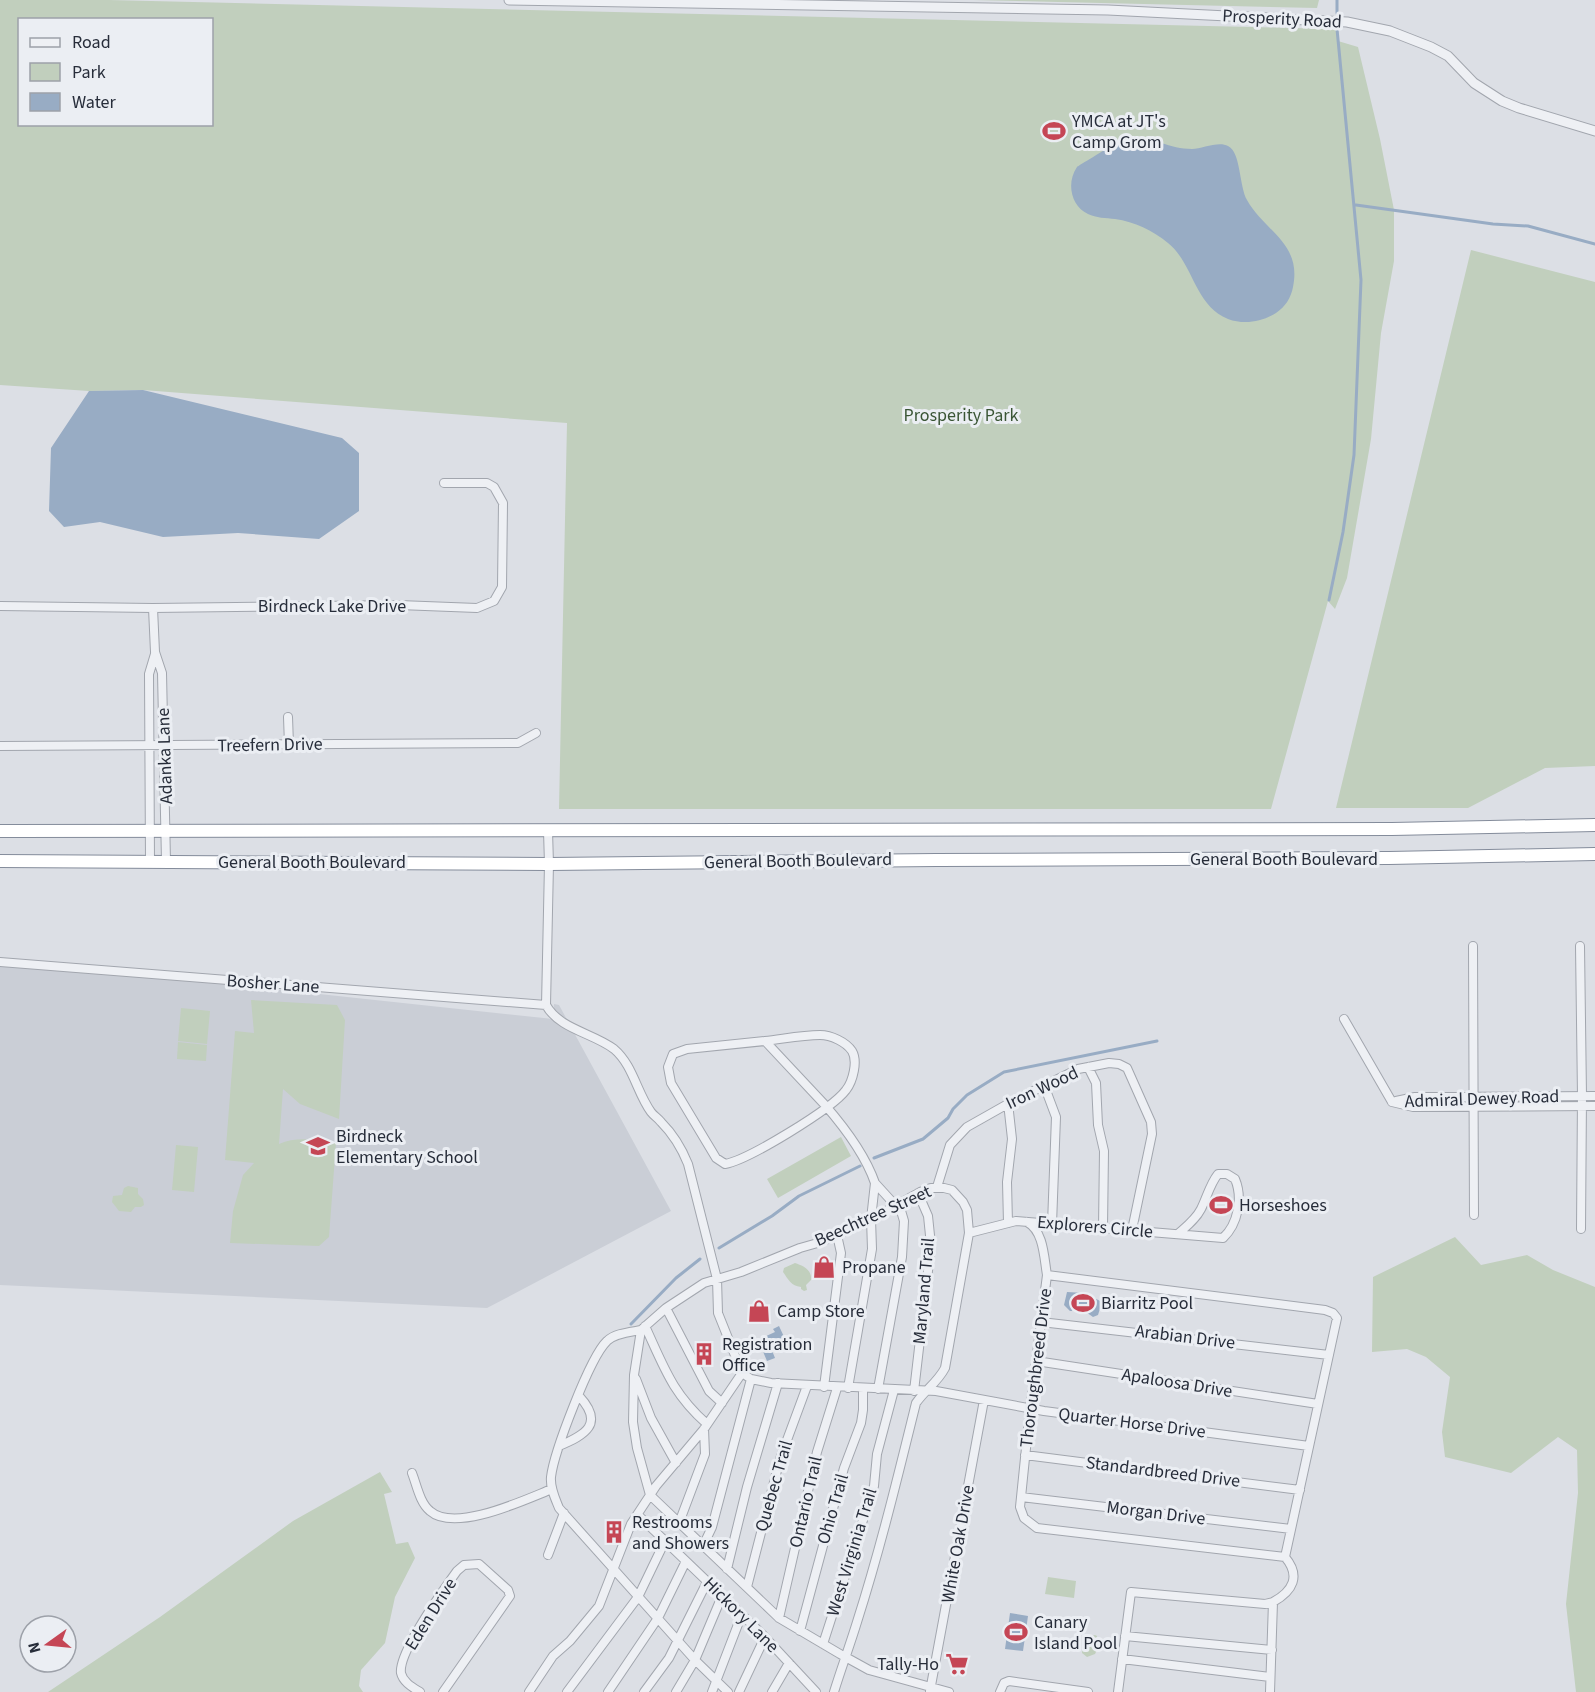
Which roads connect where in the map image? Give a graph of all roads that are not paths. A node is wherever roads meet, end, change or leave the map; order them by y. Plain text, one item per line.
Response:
1 (509, 0) edge
2 (1595, 131) edge
3 (444, 483) dead end
4 (0, 606) edge
5 (153, 608) junction
6 (155, 652) junction
7 (288, 717) dead end
8 (536, 733) dead end
9 (289, 745) junction
10 (0, 746) edge
11 (150, 746) junction
12 (164, 746) junction
13 (1595, 825) edge
14 (0, 831) edge
15 (548, 831) junction
16 (149, 832) junction
17 (166, 832) junction
18 (1595, 854) edge
19 (0, 861) edge
20 (150, 861) junction
21 (166, 861) junction
22 (549, 864) junction
23 (1473, 946) dead end
24 (1580, 946) dead end
25 (0, 962) edge
26 (546, 1005) junction
27 (1344, 1019) dead end
28 (765, 1041) junction
29 (1088, 1067) junction
30 (1044, 1085) junction
31 (1582, 1096) junction
32 (1595, 1096) edge
33 (1474, 1097) junction
34 (1392, 1102) junction
35 (1008, 1103) junction
36 (1582, 1106) junction
37 (1595, 1106) edge
38 (1474, 1107) junction
39 (828, 1108) junction
40 (876, 1183) junction
41 (937, 1187) junction
42 (918, 1194) junction
43 (897, 1205) junction
44 (1474, 1215) dead end
45 (872, 1219) junction
46 (1027, 1222) junction
47 (1008, 1223) junction
48 (1052, 1224) junction
49 (1103, 1228) junction
50 (1581, 1229) dead end
51 (1132, 1230) junction
52 (969, 1233) junction
53 (1179, 1234) junction
54 (837, 1235) junction
55 (1047, 1275) junction
56 (717, 1279) junction
57 (666, 1308) junction
58 (1041, 1322) junction
59 (643, 1328) junction
60 (1329, 1355) junction
61 (1036, 1361) junction
62 (742, 1373) junction
63 (634, 1375) junction
64 (751, 1379) junction
65 (778, 1383) junction
66 (807, 1386) junction
67 (824, 1387) junction
68 (837, 1388) junction
69 (848, 1388) junction
70 (863, 1389) junction
71 (878, 1389) junction
72 (894, 1390) junction
73 (914, 1391) junction
74 (925, 1391) junction
75 (579, 1396) junction
76 (984, 1400) junction
77 (722, 1403) junction
78 (1318, 1404) junction
79 (1030, 1409) junction
80 (705, 1427) junction
81 (559, 1446) junction
82 (1309, 1446) junction
83 (1025, 1455) junction
84 (676, 1463) junction
85 (412, 1473) dead end
86 (552, 1489) junction
87 (1300, 1490) junction
88 (650, 1496) junction
89 (1021, 1497) junction
90 (564, 1513) junction
91 (638, 1515) junction
92 (679, 1523) junction
93 (1291, 1529) junction
94 (665, 1541) junction
95 (703, 1546) junction
96 (548, 1555) dead end
97 (1285, 1557) junction
98 (686, 1561) junction
99 (614, 1569) junction
100 (727, 1569) junction
101 (707, 1582) junction
102 (747, 1587) junction
103 (722, 1596) junction
104 (639, 1597) junction
105 (1274, 1602) junction
106 (741, 1614) junction
107 (658, 1618) junction
108 (779, 1618) junction
109 (800, 1631) junction
110 (1125, 1636) junction
111 (765, 1637) junction
112 (678, 1641) junction
113 (823, 1644) junction
114 (1272, 1650) junction
115 (845, 1657) junction
116 (1122, 1659) junction
117 (695, 1660) junction
118 (789, 1663) junction
119 (1270, 1677) junction
120 (716, 1681) junction
121 (931, 1690) edge
122 (812, 1691) edge
123 (420, 1692) edge
124 (443, 1692) edge
125 (529, 1692) edge
126 (567, 1692) edge
127 (608, 1692) edge
128 (644, 1692) edge
129 (676, 1692) edge
130 (712, 1692) edge
131 (728, 1692) edge
132 (739, 1692) edge
133 (772, 1692) edge
134 (834, 1692) edge
135 (949, 1692) edge
136 (1000, 1692) edge
137 (1088, 1692) edge
138 (1118, 1692) edge
139 (1270, 1692) edge

1 - 2 street, Prosperity Road
3 - 5 street, Birdneck Lake Drive
4 - 5 street, Birdneck Lake Drive
5 - 6 street, Adanka Lane
6 - 11 street, Adanka Lane
6 - 12 street, Adanka Lane
7 - 9 street
8 - 9 street, Treefern Drive
9 - 12 street, Treefern Drive
10 - 11 street, Treefern Drive
11 - 12 street, Treefern Drive
11 - 16 street, Adanka Lane
12 - 17 street, Adanka Lane
13 - 15 highway, General Booth Boulevard
14 - 16 highway, General Booth Boulevard
15 - 17 highway, General Booth Boulevard
15 - 22 street
16 - 17 highway, General Booth Boulevard
16 - 20 street, Adanka Lane
17 - 21 street, Adanka Lane
18 - 22 highway, General Booth Boulevard
19 - 20 highway, General Booth Boulevard
20 - 21 highway, General Booth Boulevard
21 - 22 highway, General Booth Boulevard
22 - 26 street
23 - 33 street
24 - 31 street
25 - 26 street, Bosher Lane
26 - 56 street
27 - 34 street
28 - 39 street
28 - 39 street
28 - 39 street
29 - 30 street, Iron Wood
29 - 49 street
29 - 51 street, Iron Wood
30 - 35 street, Iron Wood
30 - 48 street
31 - 32 street, Admiral Dewey Road
31 - 33 street, Admiral Dewey Road
31 - 36 street
33 - 34 street, Admiral Dewey Road
33 - 38 street
34 - 38 street, Admiral Dewey Road
35 - 41 street, Iron Wood
35 - 47 street
36 - 37 street, Admiral Dewey Road
36 - 38 street, Admiral Dewey Road
36 - 50 street
38 - 44 street
39 - 40 street
40 - 43 street
40 - 45 street
41 - 42 street, Beechtree Street
41 - 52 street, Beechtree Street
42 - 43 street, Beechtree Street
42 - 73 street, Maryland Trail
43 - 45 street, Beechtree Street
43 - 71 street
45 - 54 street, Beechtree Street
45 - 69 street
46 - 47 street, Explorers Circle
46 - 48 street, Explorers Circle
46 - 55 street
47 - 52 street, Explorers Circle
48 - 49 street, Explorers Circle
49 - 51 street, Explorers Circle
51 - 53 street, Explorers Circle
52 - 74 street, Beechtree Street
53 - 53 street, Explorers Circle
54 - 56 street, Beechtree Street
54 - 67 street
55 - 58 street, Thoroughbreed Drive
55 - 60 street, Thoroughbreed Drive
56 - 57 street, Beechtree Street
56 - 62 street
57 - 59 street, Beechtree Street
57 - 77 street
58 - 60 street, Arabian Drive
58 - 61 street, Thoroughbreed Drive
59 - 63 street
59 - 75 street
59 - 80 street
60 - 78 street, Thoroughbreed Drive
61 - 78 street, Apaloosa Drive
61 - 79 street, Thoroughbreed Drive
62 - 64 street, Quarter Horse Drive
62 - 77 street
63 - 84 street
63 - 88 street
64 - 65 street, Quarter Horse Drive
64 - 95 street
65 - 66 street, Quarter Horse Drive
65 - 100 street
66 - 67 street, Quarter Horse Drive
66 - 102 street, Quebec Trail
67 - 68 street, Quarter Horse Drive
68 - 69 street, Quarter Horse Drive
68 - 108 street, Ontario Trail
69 - 70 street, Quarter Horse Drive
70 - 71 street, Quarter Horse Drive
70 - 109 street, Ohio Trail
71 - 72 street, Quarter Horse Drive
72 - 73 street, Quarter Horse Drive
72 - 113 street, West Virginia Trail
73 - 74 street, Quarter Horse Drive
74 - 76 street, Quarter Horse Drive
74 - 115 street, Beechtree Street
75 - 81 street
75 - 81 street
76 - 79 street, Quarter Horse Drive
76 - 121 street, White Oak Drive
77 - 80 street
78 - 82 street, Thoroughbreed Drive
79 - 82 street, Quarter Horse Drive
79 - 83 street, Thoroughbreed Drive
80 - 84 street
80 - 92 street
81 - 86 street
82 - 87 street, Thoroughbreed Drive
83 - 87 street, Standardbreed Drive
83 - 89 street, Thoroughbreed Drive
84 - 88 street
85 - 86 street
86 - 90 street
87 - 93 street, Thoroughbreed Drive
88 - 91 street
88 - 92 street
89 - 93 street, Morgan Drive
89 - 97 street, Thoroughbreed Drive
90 - 96 street
90 - 99 street
91 - 94 street, Hickory Lane
91 - 99 street
92 - 95 street
93 - 97 street, Thoroughbreed Drive
94 - 98 street, Hickory Lane
94 - 104 street
95 - 100 street
97 - 105 street, Thoroughbreed Drive
98 - 101 street, Hickory Lane
98 - 107 street
99 - 104 street
99 - 125 street
100 - 102 street
101 - 103 street, Hickory Lane
101 - 112 street
102 - 108 street
103 - 106 street, Hickory Lane
103 - 117 street
104 - 107 street
104 - 126 street
105 - 110 street
105 - 114 street
106 - 111 street, Hickory Lane
106 - 120 street
107 - 112 street
107 - 127 street
108 - 109 street
109 - 113 street
110 - 114 street
110 - 116 street
111 - 118 street, Hickory Lane
111 - 132 street
112 - 117 street
112 - 128 street
113 - 115 street
114 - 119 street
115 - 121 street
115 - 134 street, Beechtree Street
116 - 119 street
116 - 138 street
117 - 120 street
117 - 129 street
118 - 122 street, Hickory Lane
118 - 133 street
119 - 139 street
120 - 130 street
120 - 131 street
121 - 135 street
123 - 124 street, Eden Drive
136 - 137 street

